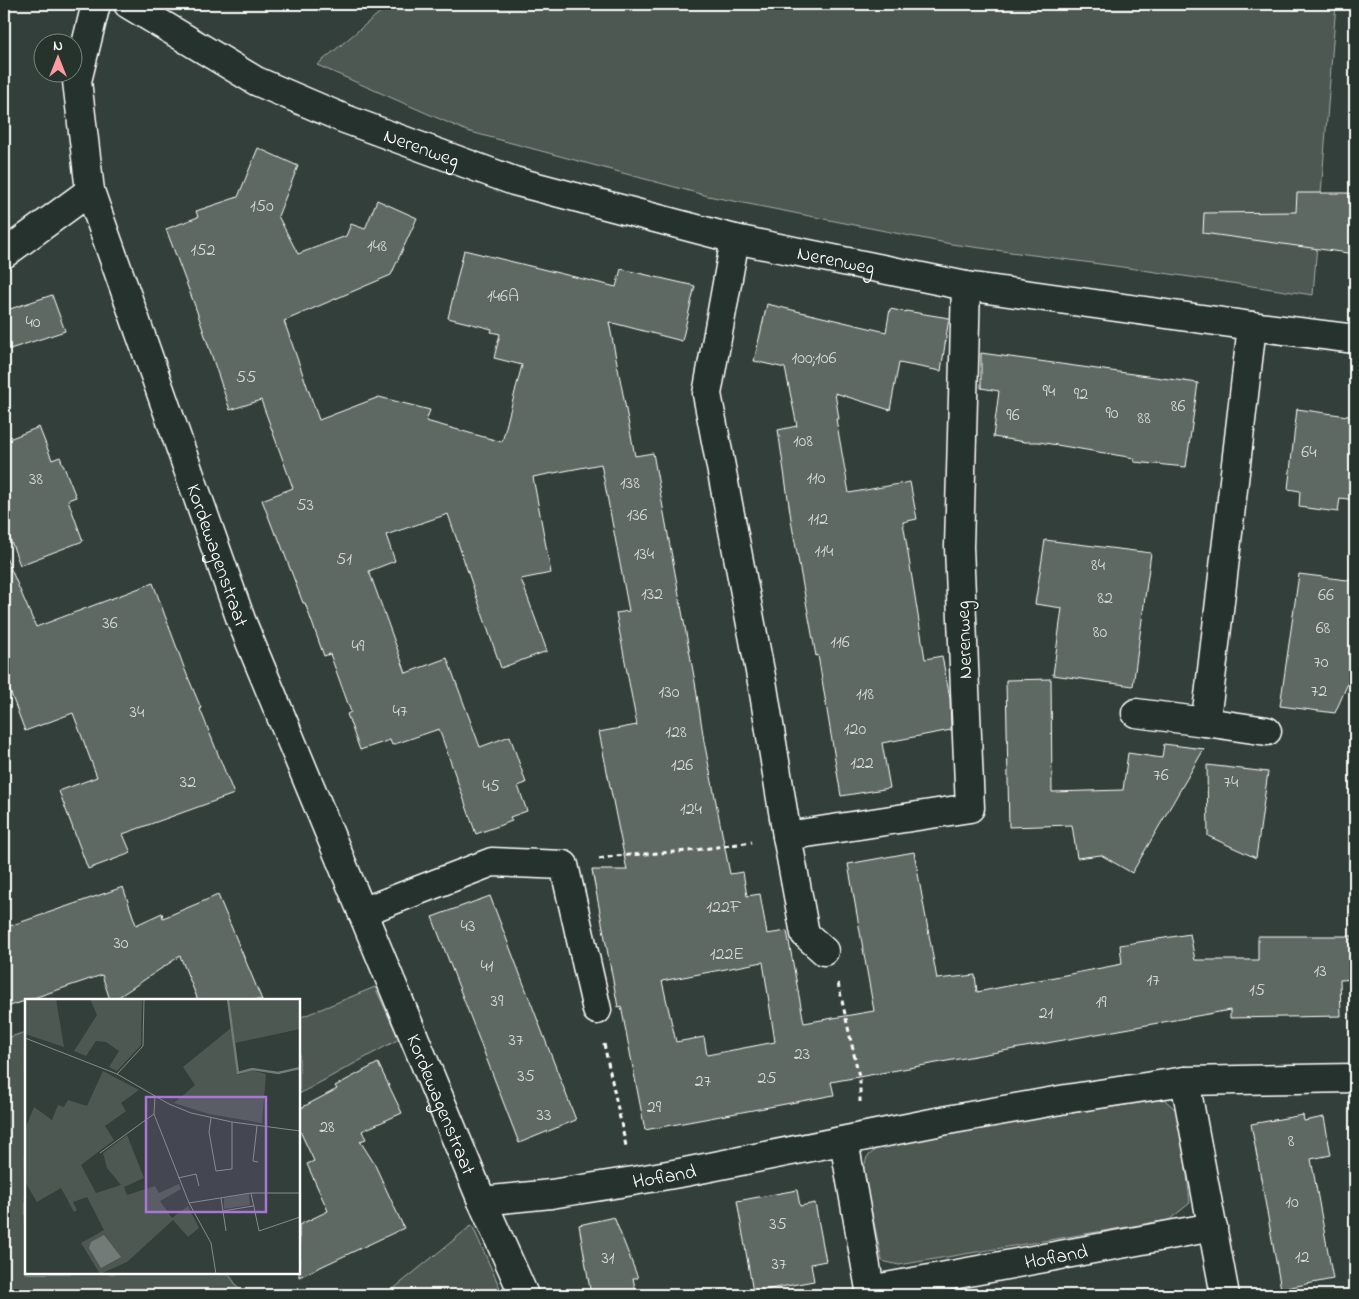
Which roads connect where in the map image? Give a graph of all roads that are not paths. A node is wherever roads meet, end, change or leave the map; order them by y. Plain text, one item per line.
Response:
1 (96, 4) edge
2 (128, 4) edge
3 (90, 191) junction
4 (735, 239) junction
5 (4, 254) edge
6 (966, 286) junction
7 (1252, 326) junction
8 (1355, 339) edge
9 (1136, 713) dead end
10 (1205, 722) junction
11 (1268, 731) dead end
12 (787, 836) junction
13 (362, 912) junction
14 (824, 951) road end
15 (597, 1010) road end
16 (1355, 1078) edge
17 (1185, 1081) junction
18 (853, 1139) junction
19 (482, 1201) junction
20 (1213, 1227) junction
21 (870, 1292) edge
22 (524, 1295) edge
23 (1226, 1295) edge

1 - 3 street, Kordewagenstraat
2 - 4 street, Nerenweg
3 - 5 street
3 - 13 street, Kordewagenstraat
4 - 6 street, Nerenweg
4 - 12 street
6 - 7 street, Nerenweg
6 - 12 street, Nerenweg
7 - 8 street, Nerenweg
7 - 10 street
9 - 10 street
10 - 11 street
12 - 14 street
13 - 15 street
13 - 19 street, Kordewagenstraat
16 - 17 street, Hofland
17 - 18 street, Hofland
17 - 20 street
18 - 19 street, Hofland
18 - 21 street, Hofland
19 - 22 street, Kordewagenstraat
20 - 21 street, Hofland
20 - 23 street

